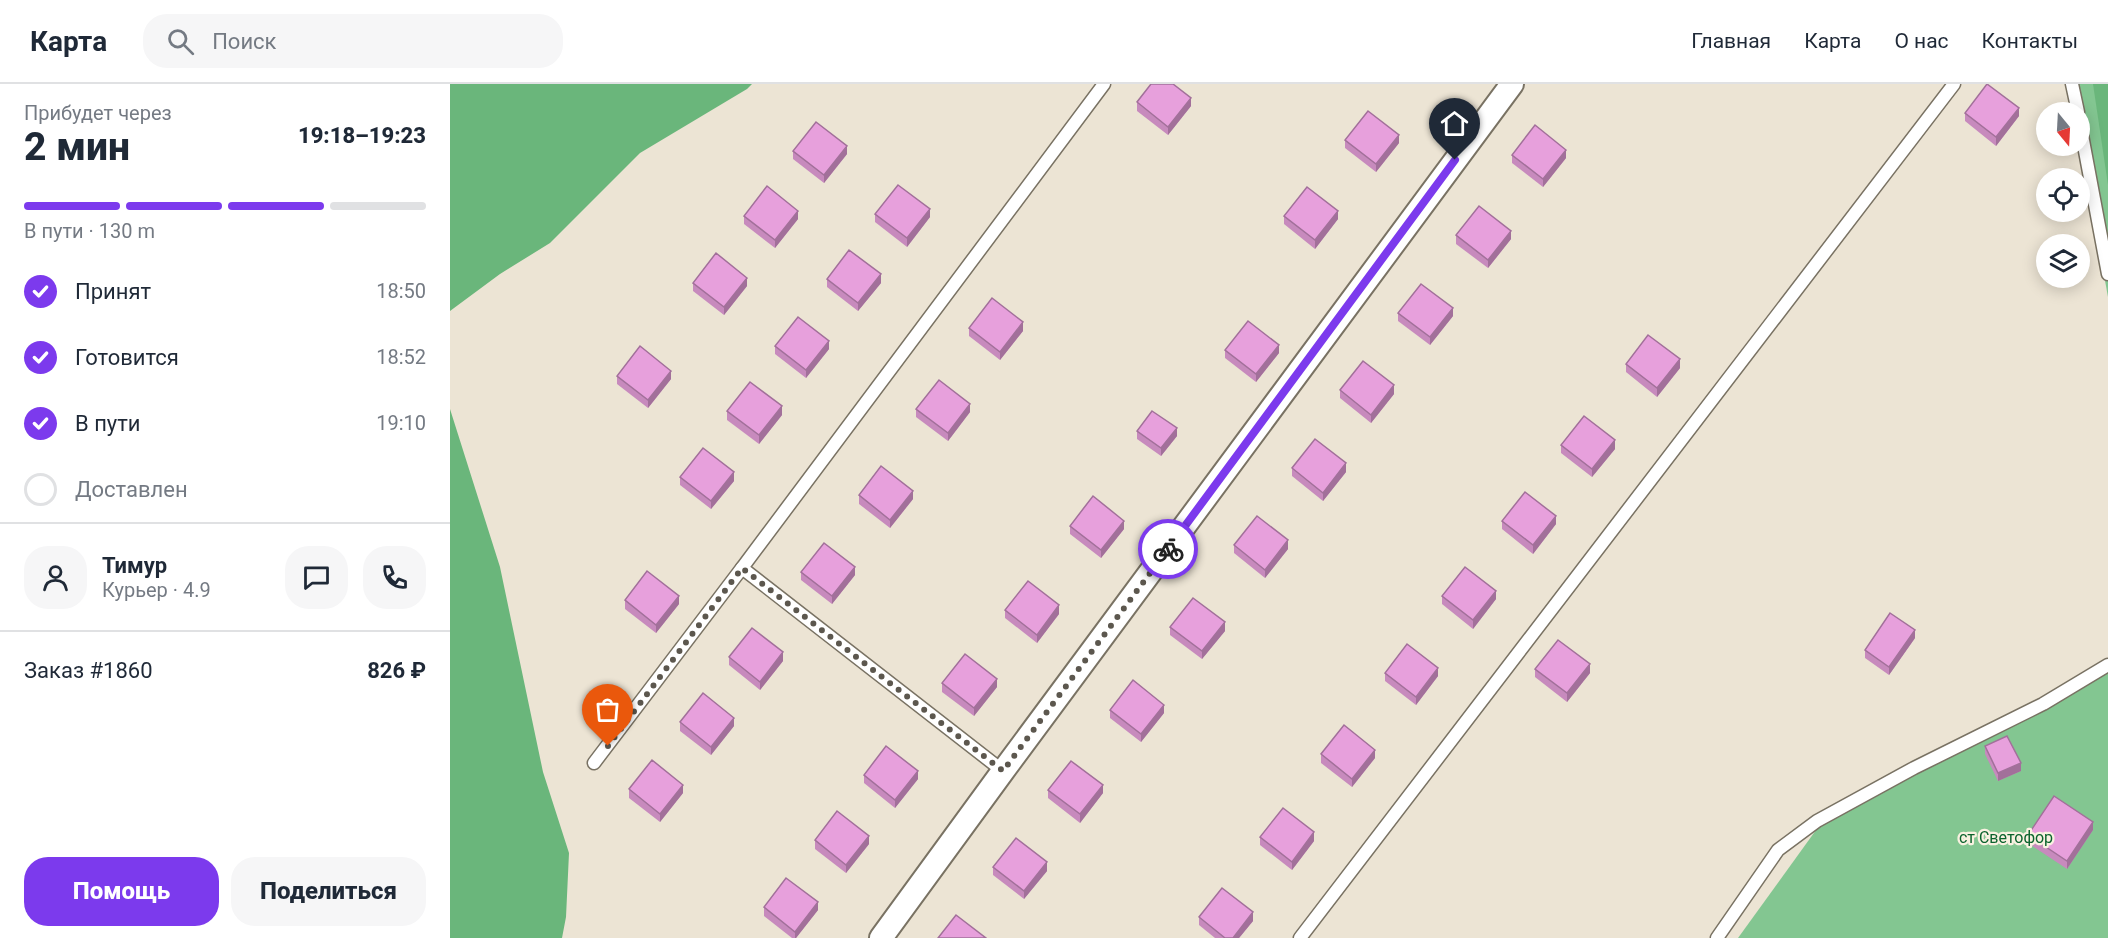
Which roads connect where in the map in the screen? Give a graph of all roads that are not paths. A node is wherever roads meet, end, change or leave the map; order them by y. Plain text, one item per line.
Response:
1 (1104, 84) edge
2 (1512, 84) edge
3 (1954, 84) edge
4 (2072, 84) edge
5 (2076, 102) edge
6 (2086, 156) edge
7 (2108, 274) edge
8 (742, 568) junction
9 (2108, 665) edge
10 (594, 764) dead end
11 (1003, 771) junction
12 (881, 938) edge
13 (1300, 938) edge
14 (1717, 938) edge

1 - 8 lane
2 - 11 street
3 - 13 lane
4 - 5 lane
6 - 7 lane
8 - 10 lane
8 - 11 lane
9 - 14 lane
11 - 12 street

